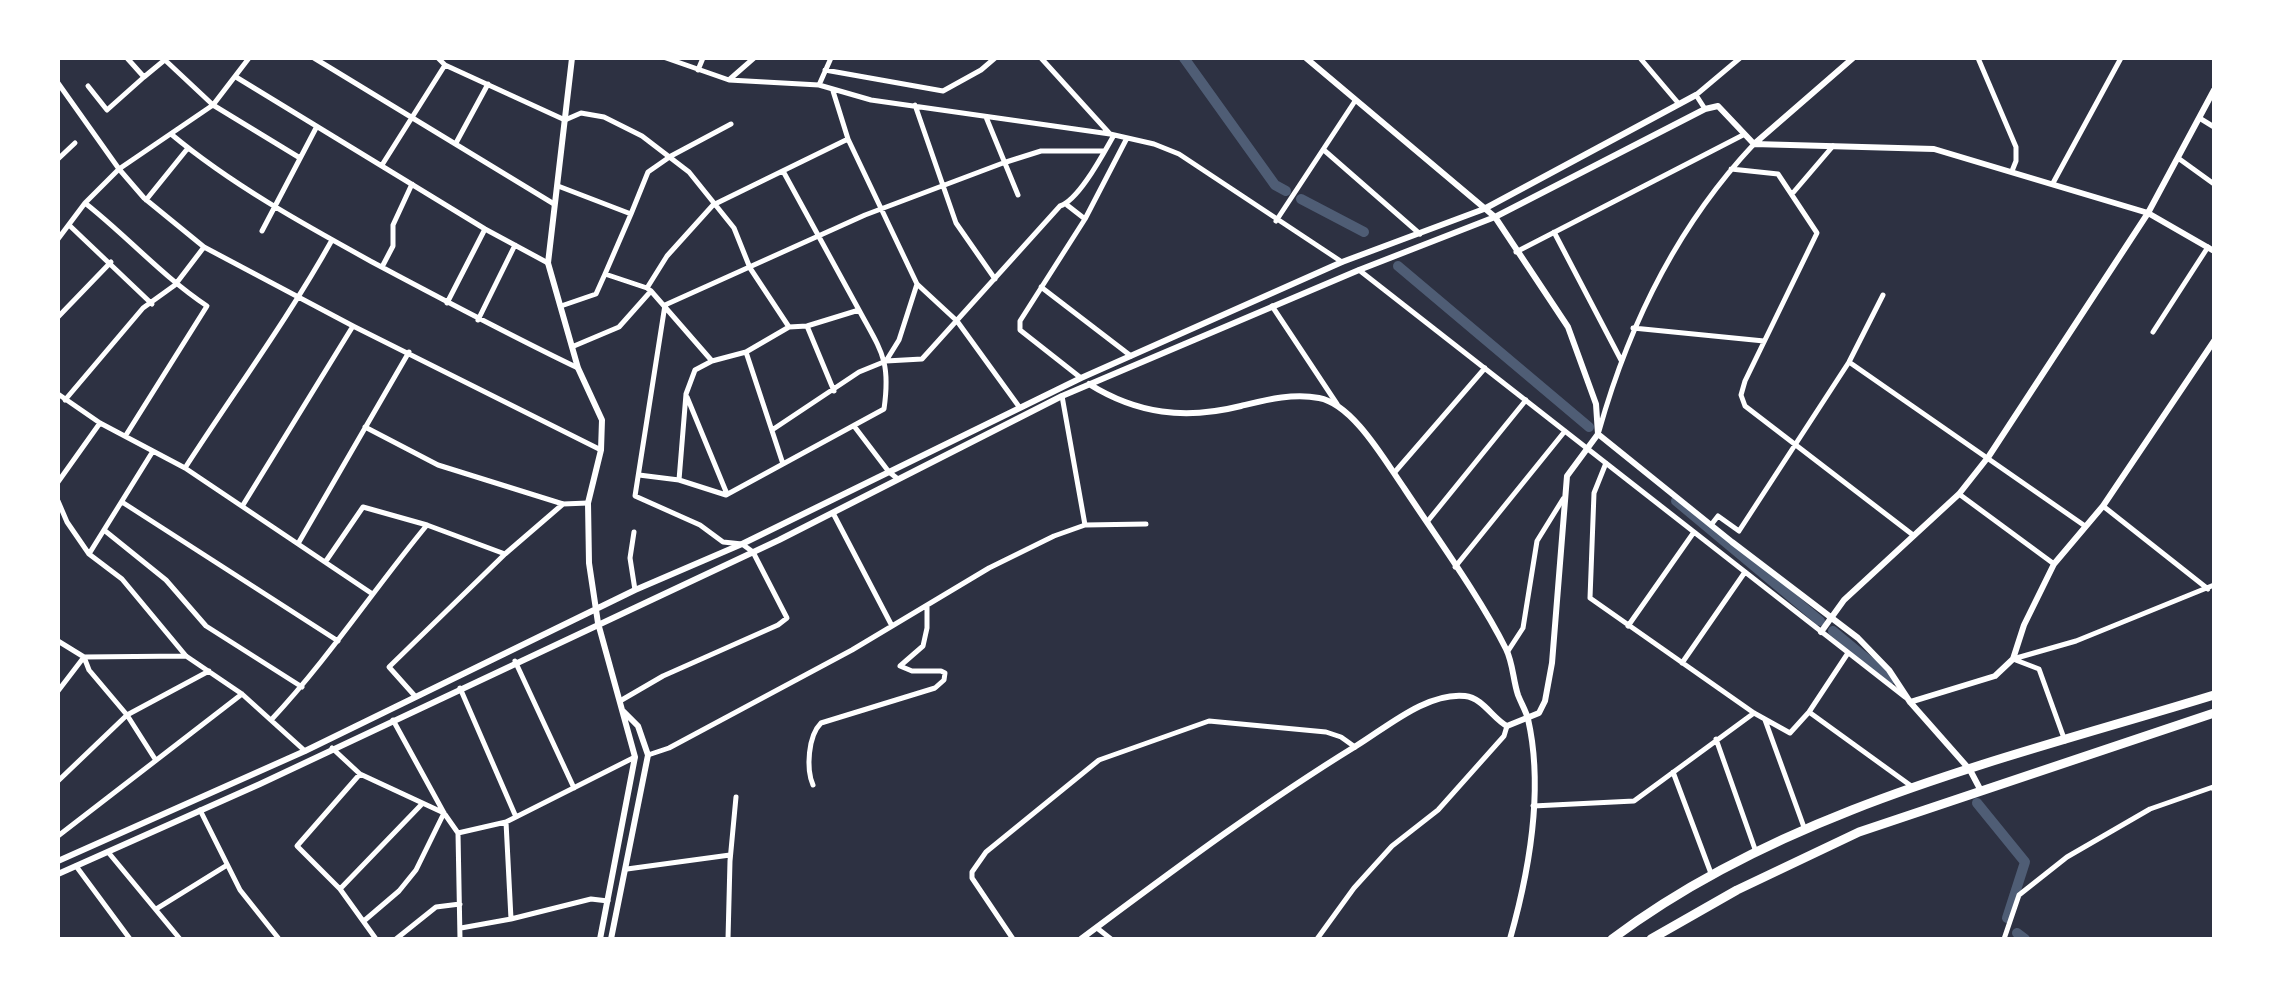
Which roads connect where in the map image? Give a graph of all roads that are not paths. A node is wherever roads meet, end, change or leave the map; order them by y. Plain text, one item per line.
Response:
1 (127, 58) edge
2 (249, 58) edge
3 (314, 58) edge
4 (439, 58) edge
5 (572, 58) edge
6 (666, 58) edge
7 (703, 58) edge
8 (754, 58) edge
9 (831, 58) edge
10 (995, 58) edge
11 (1041, 58) edge
12 (1306, 58) edge
13 (1640, 58) edge
14 (1740, 58) edge
15 (1853, 58) edge
16 (1978, 58) edge
17 (2121, 58) edge
18 (166, 59) edge
19 (445, 65) junction
20 (698, 69) junction
21 (825, 70) junction
22 (144, 77) junction
23 (236, 77) junction
24 (729, 80) junction
25 (58, 83) edge
26 (488, 84) junction
27 (819, 85) junction
28 (88, 86) dead end
29 (2214, 90) edge
30 (833, 91) junction
31 (1696, 95) junction
32 (1355, 101) junction
33 (915, 104) junction
34 (1679, 104) junction
35 (213, 105) junction
36 (1705, 109) junction
37 (413, 117) junction
38 (986, 117) junction
39 (2201, 119) junction
40 (565, 120) junction
41 (731, 124) dead end
42 (316, 128) junction
43 (2214, 128) edge
44 (171, 134) junction
45 (1112, 135) junction
46 (1743, 135) junction
47 (1127, 138) junction
48 (848, 139) junction
49 (75, 143) dead end
50 (456, 144) junction
51 (1754, 144) junction
52 (1833, 146) junction
53 (188, 148) junction
54 (1104, 151) junction
55 (1325, 151) junction
56 (671, 156) junction
57 (300, 158) junction
58 (2178, 158) junction
59 (58, 159) edge
60 (1003, 163) junction
61 (382, 165) junction
62 (119, 169) junction
63 (1731, 169) junction
64 (783, 171) junction
65 (2011, 171) junction
66 (2053, 183) junction
67 (412, 184) junction
68 (2214, 184) edge
69 (558, 186) junction
70 (942, 188) junction
71 (1791, 194) junction
72 (1018, 195) dead end
73 (146, 200) junction
74 (85, 203) junction
75 (554, 204) junction
76 (275, 205) junction
77 (713, 205) junction
78 (1067, 205) junction
79 (881, 209) junction
80 (1484, 209) junction
81 (2148, 213) junction
82 (631, 214) junction
83 (1495, 217) junction
84 (1085, 219) junction
85 (1276, 221) junction
86 (69, 225) junction
87 (485, 229) junction
88 (262, 232) dead end
89 (1554, 232) junction
90 (1420, 234) junction
91 (819, 235) junction
92 (58, 239) edge
93 (332, 240) junction
94 (515, 245) junction
95 (204, 247) junction
96 (2211, 249) edge
97 (1516, 252) junction
98 (111, 261) junction
99 (548, 262) junction
100 (1342, 262) junction
101 (382, 267) junction
102 (750, 268) junction
103 (1359, 270) junction
104 (605, 274) junction
105 (995, 279) junction
106 (917, 284) junction
107 (175, 285) junction
108 (1041, 288) junction
109 (649, 290) junction
110 (1883, 295) dead end
111 (299, 299) junction
112 (447, 303) junction
113 (152, 304) junction
114 (665, 305) junction
115 (561, 306) junction
116 (1272, 306) junction
117 (859, 310) junction
118 (58, 317) edge
119 (478, 320) junction
120 (957, 321) junction
121 (353, 326) junction
122 (807, 326) junction
123 (789, 327) junction
124 (1633, 328) junction
125 (2153, 332) dead end
126 (1764, 341) junction
127 (2214, 341) edge
128 (574, 346) junction
129 (409, 352) junction
130 (746, 352) junction
131 (1130, 356) junction
132 (1621, 360) junction
133 (712, 361) junction
134 (887, 361) junction
135 (1849, 362) junction
136 (578, 368) junction
137 (1485, 368) junction
138 (1081, 378) junction
139 (1089, 384) junction
140 (834, 391) junction
141 (58, 394) edge
142 (686, 394) junction
143 (1062, 396) junction
144 (65, 400) junction
145 (1526, 400) junction
146 (1337, 404) junction
147 (1020, 408) junction
148 (100, 423) junction
149 (854, 426) junction
150 (365, 427) junction
151 (772, 430) junction
152 (1565, 431) junction
153 (1598, 434) junction
154 (126, 435) junction
155 (1795, 445) junction
156 (1587, 448) junction
157 (601, 450) junction
158 (153, 451) junction
159 (1989, 456) junction
160 (1606, 463) junction
161 (783, 464) junction
162 (185, 468) junction
163 (889, 472) junction
164 (1394, 473) junction
165 (639, 475) junction
166 (898, 479) junction
167 (679, 480) junction
168 (58, 482) edge
169 (726, 494) junction
170 (1959, 494) junction
171 (1563, 499) junction
172 (58, 500) edge
173 (122, 502) junction
174 (588, 503) junction
175 (563, 504) junction
176 (243, 505) junction
177 (2103, 506) junction
178 (833, 513) junction
179 (1427, 523) junction
180 (1146, 524) dead end
181 (427, 525) junction
182 (1085, 525) junction
183 (1711, 525) junction
184 (2085, 526) junction
185 (104, 530) junction
186 (634, 532) dead end
187 (1694, 532) junction
188 (1913, 534) junction
189 (299, 542) junction
190 (742, 544) junction
191 (753, 552) junction
192 (89, 554) junction
193 (505, 554) junction
194 (326, 561) junction
195 (2054, 564) junction
196 (1455, 567) junction
197 (1745, 572) junction
198 (2214, 585) edge
199 (2208, 589) junction
200 (635, 590) junction
201 (371, 593) junction
202 (927, 605) junction
203 (596, 610) junction
204 (1832, 617) junction
205 (598, 623) junction
206 (892, 626) junction
207 (1628, 626) junction
208 (1821, 632) junction
209 (58, 641) edge
210 (338, 641) junction
211 (1508, 651) junction
212 (1848, 653) junction
213 (186, 656) junction
214 (84, 657) junction
215 (2013, 659) junction
216 (515, 661) junction
217 (1682, 663) junction
218 (209, 671) junction
219 (302, 687) junction
220 (460, 688) junction
221 (58, 691) edge
222 (242, 694) junction
223 (414, 695) junction
224 (2214, 695) edge
225 (620, 701) junction
226 (1910, 702) junction
227 (622, 711) junction
228 (1809, 712) junction
229 (1754, 713) junction
230 (2214, 713) edge
231 (127, 715) junction
232 (1527, 718) junction
233 (272, 719) junction
234 (393, 720) junction
235 (1765, 720) junction
236 (1507, 726) junction
237 (1716, 738) junction
238 (2065, 741) junction
239 (1355, 747) junction
240 (332, 748) junction
241 (305, 751) junction
242 (648, 755) junction
243 (635, 757) junction
244 (155, 759) junction
245 (1970, 770) junction
246 (1673, 772) junction
247 (360, 774) junction
248 (58, 782) edge
249 (813, 785) dead end
250 (575, 788) junction
251 (2214, 788) edge
252 (1916, 789) junction
253 (1980, 789) junction
254 (736, 797) dead end
255 (421, 805) junction
256 (1533, 806) junction
257 (200, 810) junction
258 (444, 813) junction
259 (516, 817) junction
260 (506, 822) junction
261 (1805, 830) junction
262 (458, 833) junction
263 (58, 836) edge
264 (108, 852) junction
265 (1756, 852) junction
266 (730, 855) junction
267 (58, 861) edge
268 (227, 865) junction
269 (76, 866) junction
270 (627, 869) junction
271 (58, 874) edge
272 (1712, 876) junction
273 (340, 889) junction
274 (608, 901) junction
275 (460, 904) junction
276 (156, 909) junction
277 (511, 919) junction
278 (365, 920) junction
279 (461, 928) junction
280 (1097, 928) junction
281 (374, 937) edge
282 (130, 939) edge
283 (180, 939) edge
284 (279, 939) edge
285 (366, 939) edge
286 (396, 939) edge
287 (460, 939) edge
288 (600, 939) edge
289 (611, 939) edge
290 (728, 939) edge
291 (1013, 939) edge
292 (1081, 939) edge
293 (1111, 939) edge
294 (1317, 939) edge
295 (1510, 939) edge
296 (1612, 939) edge
297 (1651, 939) edge
298 (2004, 939) edge

1 - 22 street
2 - 23 street
3 - 37 street
4 - 19 street
5 - 40 street
6 - 20 street
7 - 20 street
8 - 24 street
9 - 21 street
10 - 21 street
11 - 45 street
12 - 32 street
13 - 34 street
14 - 31 street
15 - 51 street
16 - 65 street
17 - 66 street
18 - 22 street
18 - 35 street
19 - 26 street
19 - 37 street
20 - 24 street
21 - 27 street
22 - 28 street
23 - 35 street
23 - 42 street
24 - 27 street
25 - 62 street
26 - 40 street
26 - 50 street
27 - 30 street
29 - 39 street
30 - 33 street
30 - 48 street
31 - 34 street
31 - 36 street
32 - 55 street
32 - 80 street
33 - 38 street
33 - 70 street
34 - 80 street
35 - 44 street
35 - 57 street
36 - 46 street
36 - 83 street
37 - 50 street
37 - 61 street
38 - 45 street
38 - 60 street
39 - 43 street
39 - 58 street
40 - 56 street
40 - 69 street
41 - 56 street
42 - 57 street
42 - 61 street
44 - 53 street
44 - 62 street
45 - 47 street
45 - 54 street
46 - 51 street
46 - 89 street
47 - 84 street
47 - 85 street
48 - 64 street
48 - 79 street
49 - 59 street
50 - 75 street
51 - 52 street
51 - 63 street
52 - 65 street
52 - 71 street
53 - 73 street
53 - 76 street
54 - 60 street
54 - 78 street
55 - 85 street
55 - 90 street
56 - 77 street
56 - 82 street
57 - 76 street
58 - 68 street
58 - 81 street
60 - 70 street
60 - 72 street
61 - 67 street
62 - 73 street
62 - 74 street
63 - 71 street
63 - 124 street
64 - 77 street
64 - 91 street
65 - 66 street
66 - 81 street
67 - 87 street
67 - 101 street
69 - 75 street
69 - 82 street
70 - 79 street
70 - 105 street
71 - 126 street
73 - 95 street
74 - 86 street
74 - 107 street
75 - 99 street
76 - 88 street
76 - 93 street
77 - 102 street
77 - 109 street
78 - 84 street
78 - 105 street
79 - 91 street
79 - 106 street
80 - 83 street
80 - 90 street
81 - 96 street
81 - 159 street
82 - 104 street
83 - 97 street
83 - 103 street
84 - 108 street
85 - 100 street
86 - 92 street
86 - 98 street
87 - 94 street
87 - 112 street
89 - 97 street
89 - 132 street
90 - 100 street
91 - 102 street
91 - 117 street
93 - 101 street
93 - 111 street
94 - 99 street
94 - 119 street
95 - 107 street
95 - 111 street
96 - 125 street
97 - 153 street
98 - 113 street
98 - 118 street
99 - 115 street
100 - 103 street
100 - 131 street
101 - 112 street
102 - 114 street
102 - 123 street
103 - 116 street
103 - 137 street
104 - 109 street
104 - 115 street
105 - 120 street
106 - 120 street
106 - 134 street
107 - 113 street
107 - 154 street
108 - 131 street
108 - 138 street
109 - 114 street
109 - 128 street
110 - 135 street
111 - 121 street
111 - 162 street
112 - 119 street
113 - 144 street
114 - 133 street
114 - 165 street
115 - 128 street
116 - 139 street
116 - 146 street
117 - 122 street
117 - 134 street
119 - 136 street
120 - 134 street
120 - 147 street
121 - 129 street
121 - 176 street
122 - 123 street
122 - 140 street
123 - 130 street
124 - 126 street
124 - 132 street
126 - 155 street
127 - 177 street
128 - 136 street
129 - 150 street
129 - 157 street
130 - 133 street
130 - 151 street
131 - 138 street
132 - 153 street
133 - 142 street
134 - 140 street
134 - 149 street
135 - 155 street
135 - 159 street
136 - 157 street
137 - 145 street
137 - 164 street
138 - 147 street
139 - 143 street
139 - 146 street
140 - 151 street
141 - 144 street
142 - 167 street
142 - 169 street
143 - 166 street
143 - 182 street
144 - 148 street
145 - 152 street
145 - 179 street
146 - 164 street
147 - 163 street
148 - 154 street
148 - 168 street
149 - 161 street
149 - 163 street
150 - 175 street
150 - 189 street
151 - 161 street
152 - 156 street
152 - 196 street
153 - 156 street
153 - 183 street
154 - 158 street
155 - 183 street
155 - 188 street
156 - 160 street
156 - 171 street
157 - 174 street
158 - 162 street
158 - 173 street
159 - 170 street
159 - 184 street
160 - 187 street
160 - 207 street
161 - 169 street
162 - 176 street
163 - 166 street
163 - 190 street
164 - 179 street
165 - 167 street
165 - 190 street
166 - 178 street
167 - 169 street
170 - 188 street
170 - 195 street
171 - 211 street
171 - 232 street
172 - 192 street
173 - 185 street
173 - 210 street
174 - 175 street
174 - 203 street
175 - 193 street
176 - 189 street
177 - 184 street
177 - 199 street
178 - 191 street
178 - 206 street
179 - 196 street
180 - 182 street
181 - 193 street
181 - 194 street
181 - 201 street
182 - 202 street
183 - 204 street
184 - 195 street
185 - 192 street
185 - 219 street
186 - 200 street
187 - 197 street
187 - 207 street
188 - 204 street
189 - 194 street
190 - 191 street
190 - 200 street
191 - 205 street
191 - 225 street
192 - 213 street
193 - 223 street
194 - 201 street
195 - 215 street
196 - 211 street
197 - 208 street
197 - 217 street
198 - 199 street
199 - 215 street
200 - 203 street
201 - 210 street
202 - 206 street
202 - 249 street
203 - 205 street
203 - 223 street
204 - 208 street
204 - 226 street
205 - 216 street
205 - 225 street
206 - 242 street
207 - 217 street
208 - 212 street
209 - 214 street
210 - 219 street
211 - 232 street
212 - 226 street
212 - 228 street
213 - 214 street
213 - 218 street
214 - 221 street
214 - 231 street
215 - 226 street
215 - 238 street
216 - 220 street
216 - 250 street
217 - 229 street
218 - 222 street
218 - 231 street
219 - 233 street
220 - 234 street
220 - 259 street
222 - 233 street
222 - 244 street
223 - 241 street
224 - 238 highway
225 - 227 street
226 - 245 street
227 - 242 street
227 - 243 street
228 - 235 street
228 - 252 street
229 - 235 street
229 - 237 street
230 - 253 highway
231 - 244 street
231 - 248 street
232 - 236 street
232 - 256 street
233 - 241 street
234 - 240 street
234 - 258 street
235 - 261 street
236 - 239 street
236 - 294 street
237 - 246 street
237 - 265 street
238 - 245 highway
239 - 280 street
239 - 291 street
240 - 247 street
240 - 257 street
241 - 267 street
242 - 270 street
243 - 250 street
243 - 274 street
244 - 263 street
245 - 252 highway
245 - 253 street
246 - 256 street
246 - 272 street
247 - 255 street
247 - 273 street
250 - 259 street
251 - 298 street
252 - 261 highway
253 - 297 highway
254 - 266 street
255 - 258 street
255 - 273 street
256 - 295 street
257 - 264 street
257 - 268 street
258 - 262 street
258 - 278 street
259 - 260 street
260 - 262 street
260 - 277 street
261 - 265 highway
262 - 275 street
264 - 269 street
264 - 276 street
265 - 272 highway
266 - 270 street
266 - 290 street
268 - 276 street
268 - 284 street
269 - 271 street
269 - 282 street
270 - 289 street
272 - 296 highway
273 - 278 street
274 - 277 street
274 - 288 street
275 - 279 street
275 - 286 street
276 - 283 street
277 - 279 street
278 - 281 street
279 - 287 street
280 - 292 street
280 - 293 street
281 - 285 street

